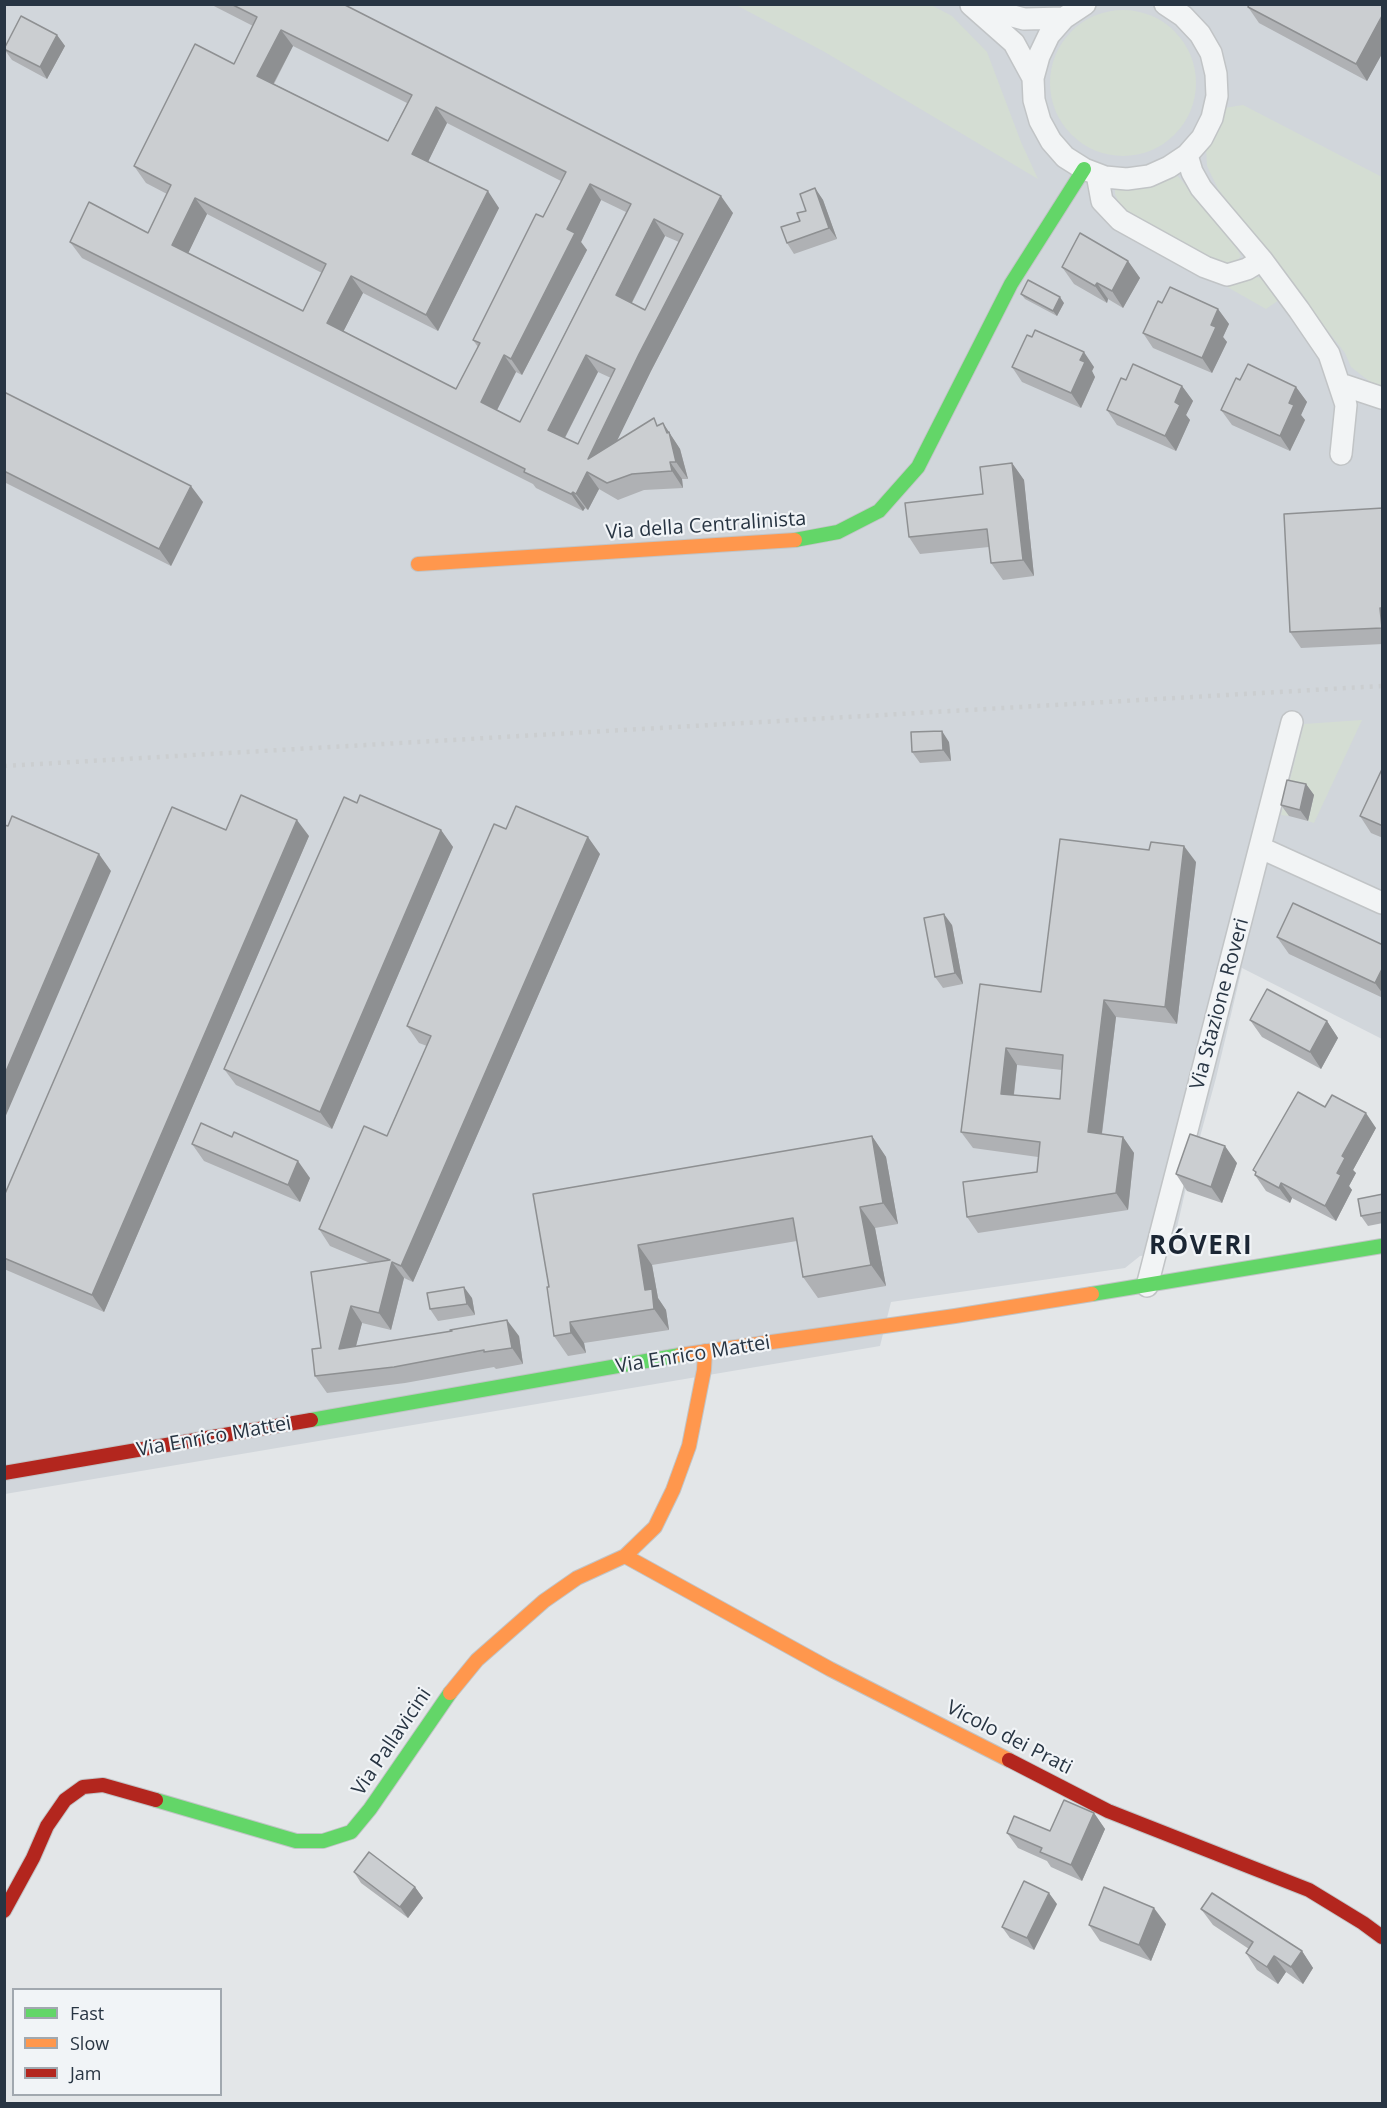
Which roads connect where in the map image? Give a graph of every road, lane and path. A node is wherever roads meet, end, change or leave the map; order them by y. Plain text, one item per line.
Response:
1 (971, 4) edge
2 (1085, 4) edge
3 (1165, 4) edge
4 (1195, 4) edge
5 (1064, 18) junction
6 (1200, 34) junction
7 (1034, 78) junction
8 (1187, 154) junction
9 (1091, 171) junction
10 (1262, 260) junction
11 (1340, 384) junction
12 (1383, 398) edge
13 (1341, 454) dead end
14 (418, 564) dead end
15 (1292, 722) dead end
16 (1260, 848) junction
17 (1383, 903) edge
18 (1383, 1246) edge
19 (1147, 1286) junction
20 (705, 1351) junction
21 (4, 1473) edge
22 (625, 1556) junction
23 (4, 1911) edge
24 (1383, 1937) edge

1 - 5 street
1 - 7 street
2 - 5 street
3 - 6 street
4 - 6 street
5 - 7 street
6 - 8 street
7 - 9 street
8 - 9 street
8 - 10 street
9 - 10 street
9 - 14 street, Via della Centralinista
10 - 11 street
11 - 12 street
11 - 13 street
15 - 16 street, Via Stazione Roveri
16 - 17 street
16 - 19 street, Via Stazione Roveri
18 - 19 street, Via Enrico Mattei
19 - 20 street, Via Enrico Mattei
20 - 21 street, Via Enrico Mattei
20 - 22 street, Via Pallavicini
22 - 23 street, Via Pallavicini
22 - 24 street, Vicolo dei Prati

